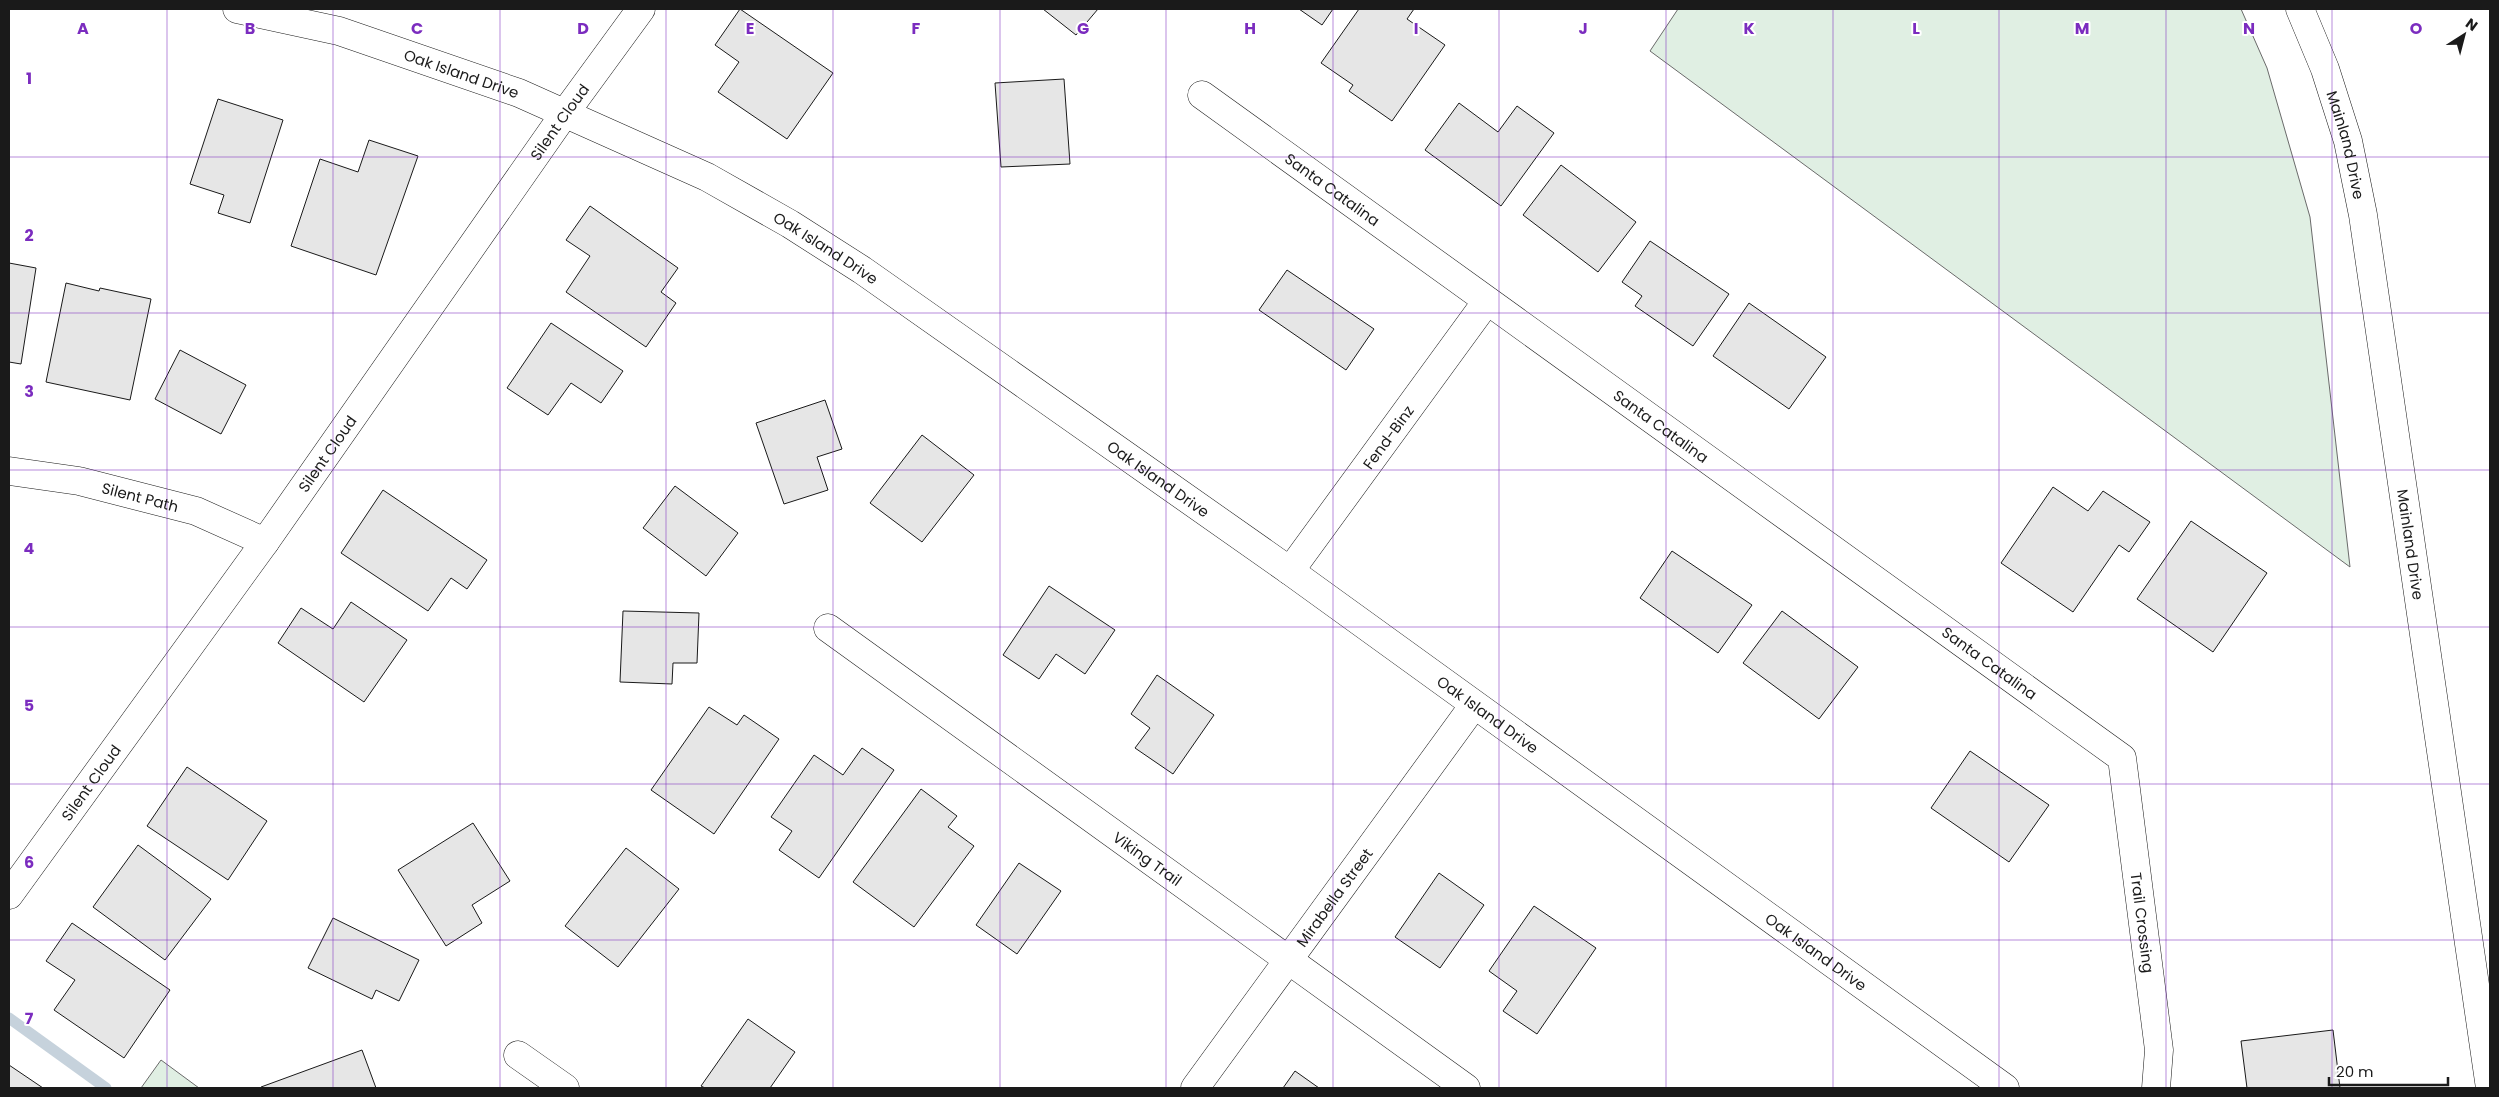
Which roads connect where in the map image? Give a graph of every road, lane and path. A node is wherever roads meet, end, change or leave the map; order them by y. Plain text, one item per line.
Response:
1 (237, 9) edge
2 (641, 9) edge
3 (2300, 9) edge
4 (1202, 94) dead end
5 (565, 113) junction
6 (1487, 301) junction
7 (9, 471) edge
8 (265, 542) junction
9 (1290, 571) junction
10 (828, 628) dead end
11 (1474, 705) junction
12 (2122, 758) joint
13 (9, 895) edge
14 (1288, 961) junction
15 (518, 1055) dead end
16 (565, 1088) edge
17 (1195, 1088) edge
18 (1466, 1088) edge
19 (2005, 1088) edge
20 (2156, 1088) edge
21 (2490, 1088) edge

1 - 5 street, Oak Island Drive
2 - 5 street, Silent Cloud
3 - 21 street, Mainland Drive
4 - 6 street, Santa Catalina
5 - 8 street, Silent Cloud
5 - 9 street, Oak Island Drive
6 - 9 street, Fend-Binz
6 - 12 street, Santa Catalina
7 - 8 street, Silent Path
8 - 13 street, Silent Cloud
9 - 11 street, Oak Island Drive
10 - 14 street, Viking Trail
11 - 14 street, Mirabella Street
11 - 19 street, Oak Island Drive
12 - 20 street, Trail Crossing
14 - 17 street, Mirabella Street
14 - 18 street, Viking Trail
15 - 16 street

